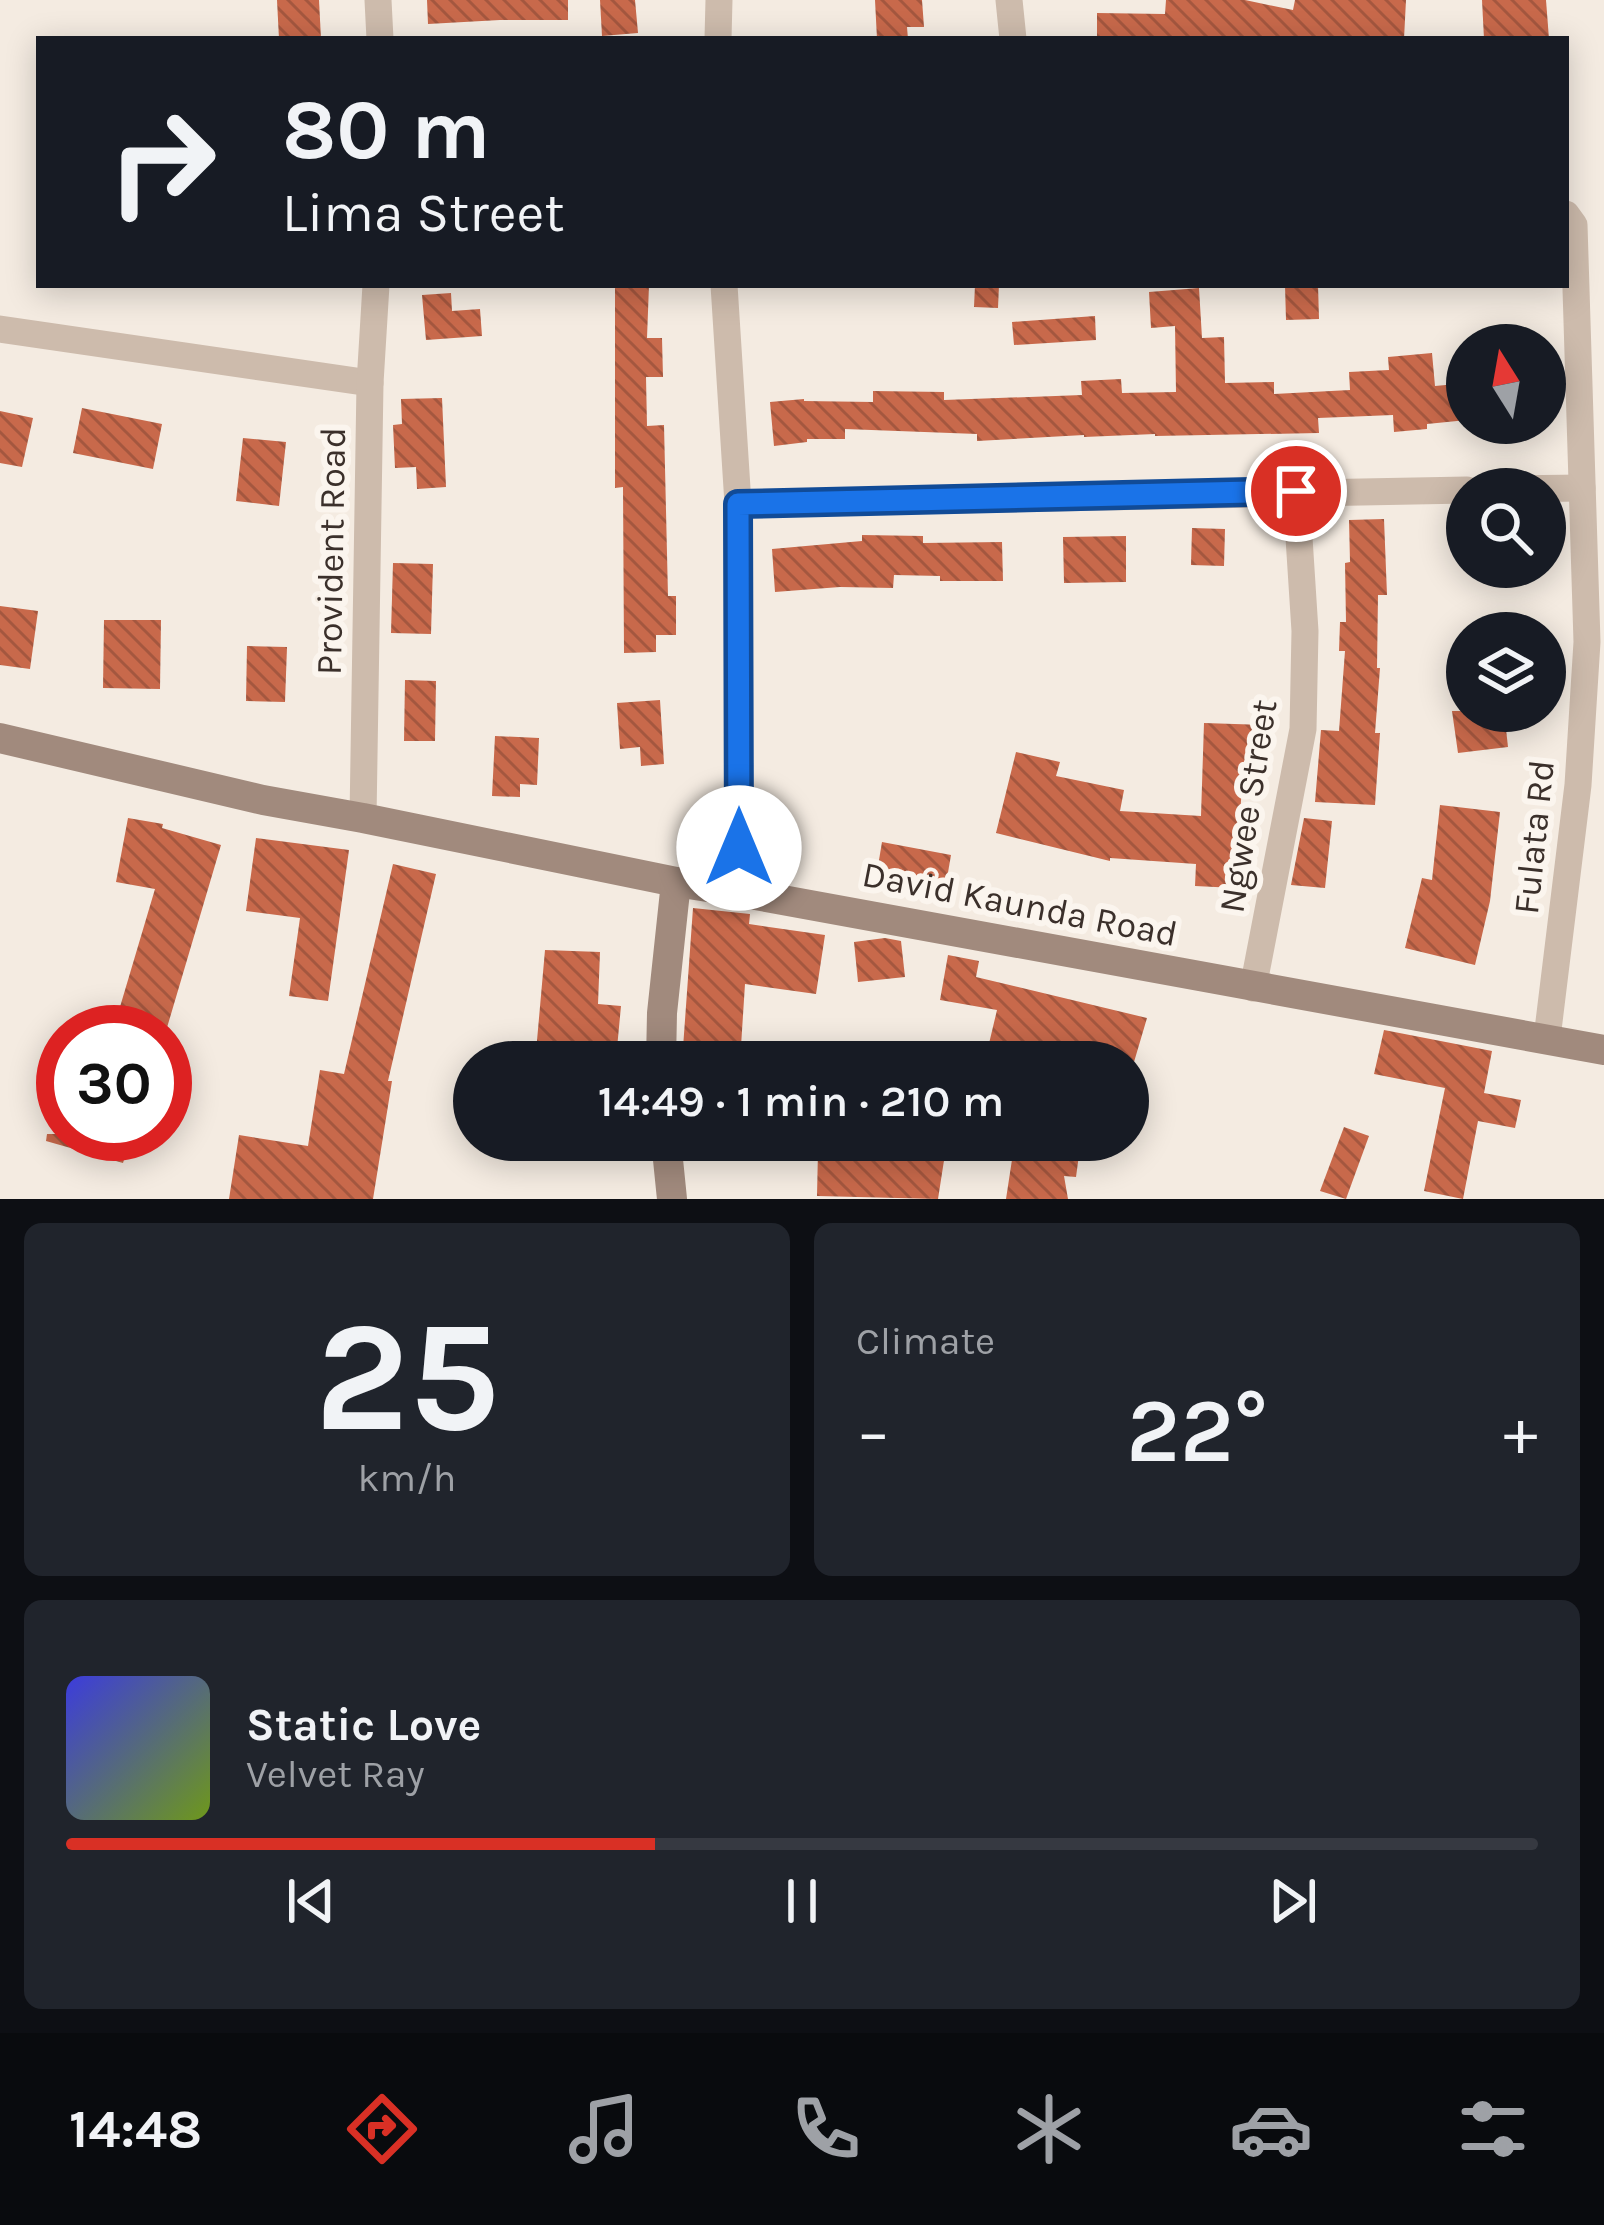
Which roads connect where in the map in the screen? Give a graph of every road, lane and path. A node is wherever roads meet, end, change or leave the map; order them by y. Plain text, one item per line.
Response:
1 (378, 0) edge
2 (718, 0) edge
3 (1009, 0) edge
4 (380, 36) edge
5 (718, 36) edge
6 (1012, 36) edge
7 (1569, 218) edge
8 (376, 288) edge
9 (724, 288) edge
10 (0, 329) edge
11 (370, 383) junction
12 (1566, 488) edge
13 (1582, 488) junction
14 (1446, 490) edge
15 (1296, 491) junction
16 (738, 504) junction
17 (0, 738) edge
18 (363, 818) junction
19 (676, 882) junction
20 (739, 892) junction
21 (1253, 988) junction
22 (1547, 1038) junction
23 (661, 1041) edge
24 (1604, 1050) edge
25 (668, 1161) edge
26 (673, 1199) edge

1 - 4 street
2 - 5 street
3 - 6 street
7 - 13 street, Fulata Rd
8 - 11 street, Provident Road
9 - 16 street
10 - 11 street
11 - 18 street, Provident Road
12 - 13 street
13 - 22 street, Fulata Rd
14 - 15 street
15 - 16 street
15 - 21 street, Ngwee Street
16 - 20 street
17 - 18 street, David Kaunda Road
18 - 19 street, David Kaunda Road
19 - 20 street, David Kaunda Road
19 - 23 street
20 - 21 street, David Kaunda Road
21 - 22 street, David Kaunda Road
22 - 24 street, David Kaunda Road
25 - 26 street

